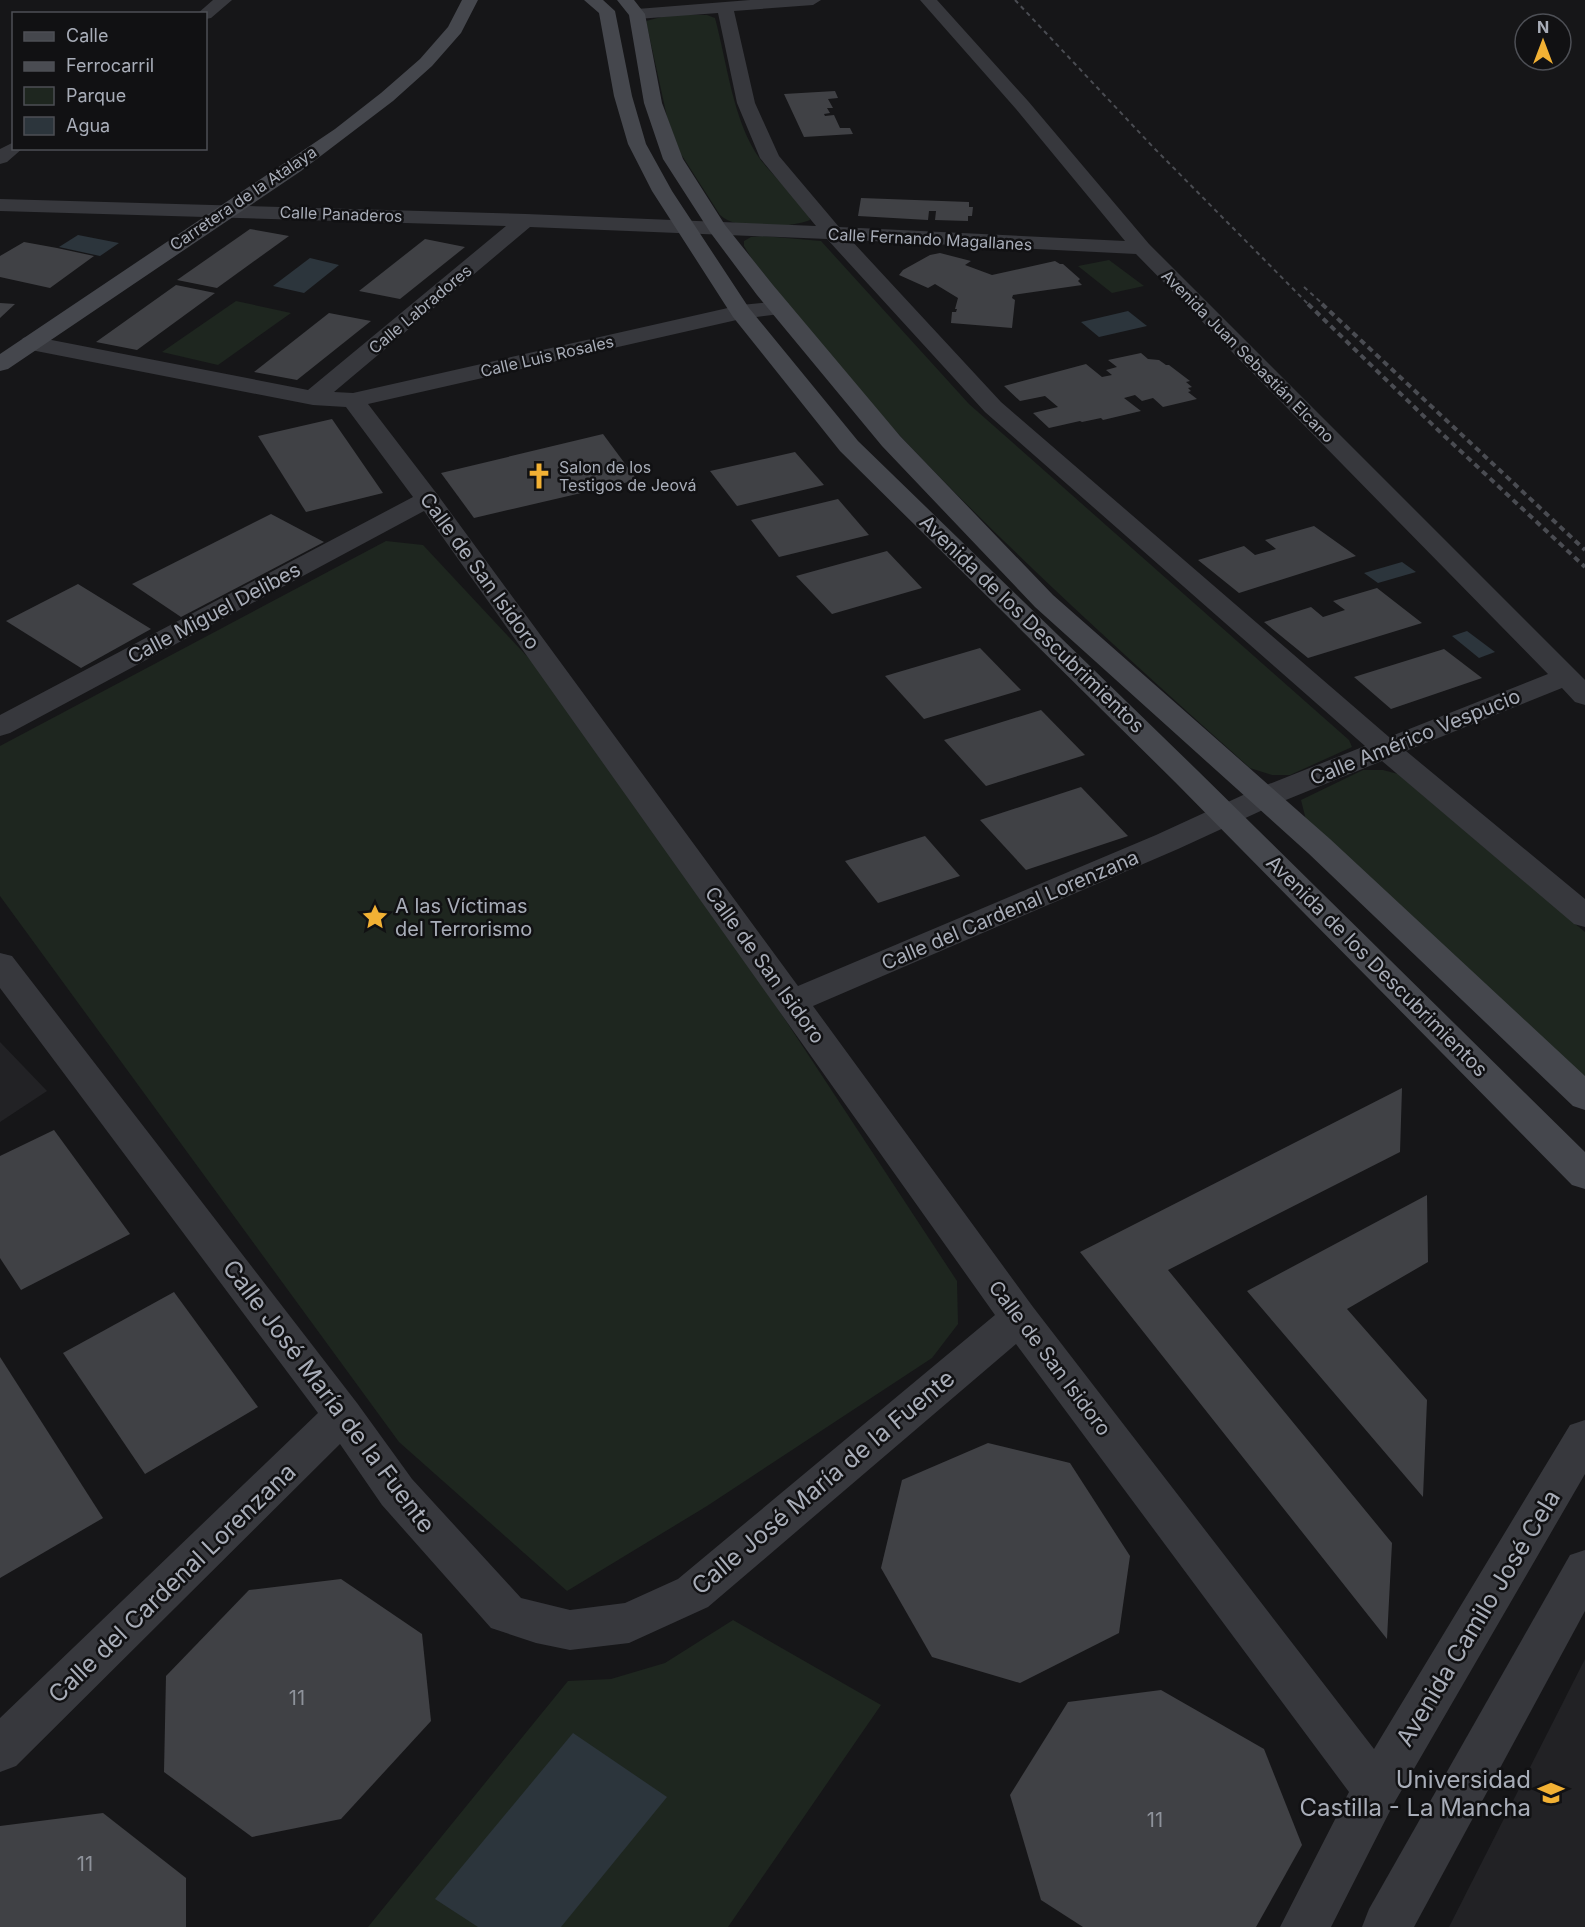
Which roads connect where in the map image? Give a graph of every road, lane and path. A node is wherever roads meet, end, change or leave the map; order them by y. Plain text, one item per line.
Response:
1 (224, 0) edge
2 (592, 0) edge
3 (813, 0) edge
4 (928, 0) edge
5 (473, 4) edge
6 (631, 7) edge
7 (725, 8) junction
8 (207, 13) edge
9 (0, 205) edge
10 (225, 211) junction
11 (526, 220) junction
12 (683, 226) junction
13 (717, 228) junction
14 (834, 234) junction
15 (1142, 248) junction
16 (780, 308) junction
17 (741, 312) junction
18 (31, 343) junction
19 (0, 364) edge
20 (313, 398) junction
21 (353, 400) junction
22 (428, 499) junction
23 (1575, 687) edge
24 (0, 727) edge
25 (1386, 749) junction
26 (1265, 797) junction
27 (1226, 815) junction
28 (1585, 916) edge
29 (0, 964) edge
30 (792, 1002) junction
31 (1585, 1097) edge
32 (1585, 1175) edge
33 (1019, 1318) junction
34 (343, 1415) junction
35 (1585, 1437) edge
36 (1585, 1569) edge
37 (0, 1750) edge
38 (1376, 1790) junction
39 (1305, 1927) edge
40 (1387, 1927) edge

1 - 8 street
2 - 12 street, Avenida de los Descubrimientos
3 - 7 street
4 - 15 street, Avenida Juan Sebastián Elcano
5 - 10 street, Carretera de la Atalaya
6 - 7 street
6 - 13 street, Avenida de los Descubrimientos
7 - 14 street
9 - 10 street, Calle Panaderos
10 - 11 street, Calle Panaderos
10 - 18 street, Carretera de la Atalaya
11 - 12 street, Calle Panaderos
11 - 20 street, Calle Labradores
12 - 13 street, Calle Fernando Magallanes
12 - 17 street, Avenida de los Descubrimientos
13 - 14 street, Calle Fernando Magallanes
13 - 16 street, Avenida de los Descubrimientos
14 - 15 street, Calle Fernando Magallanes
14 - 25 street
15 - 23 street, Avenida Juan Sebastián Elcano
16 - 17 street, Calle Luis Rosales
16 - 26 street, Avenida de los Descubrimientos
17 - 21 street, Calle Luis Rosales
17 - 27 street, Avenida de los Descubrimientos
18 - 19 street, Carretera de la Atalaya
18 - 20 street
20 - 21 street
21 - 22 street, Calle de San Isidoro
22 - 24 street, Calle Miguel Delibes
22 - 30 street, Calle de San Isidoro
23 - 25 street, Calle Américo Vespucio
25 - 26 street, Calle Américo Vespucio
25 - 28 street
26 - 27 street, Calle Américo Vespucio
26 - 31 street, Avenida de los Descubrimientos
27 - 30 street, Calle del Cardenal Lorenzana
27 - 32 street, Avenida de los Descubrimientos
29 - 34 street, Calle José María de la Fuente
30 - 33 street, Calle de San Isidoro
33 - 34 street, Calle José María de la Fuente
33 - 38 street, Calle de San Isidoro
34 - 37 street, Calle del Cardenal Lorenzana
35 - 38 street, Avenida Camilo José Cela
36 - 40 street
38 - 39 street, Avenida Camilo José Cela

